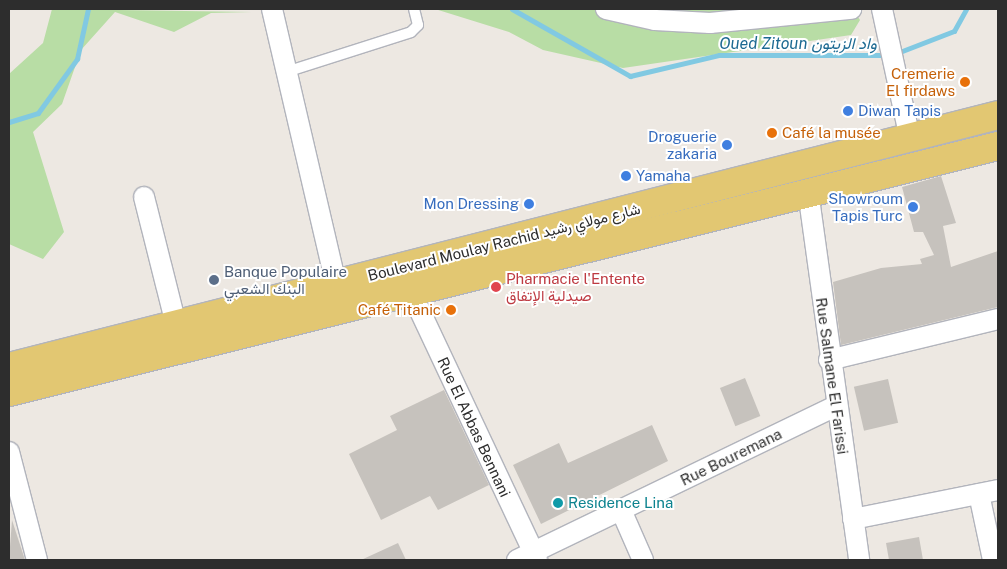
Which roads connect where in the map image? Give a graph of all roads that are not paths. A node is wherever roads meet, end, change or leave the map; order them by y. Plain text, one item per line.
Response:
1 (272, 9) edge
2 (414, 9) edge
3 (606, 9) edge
4 (851, 9) edge
5 (882, 9) edge
6 (760, 15) edge
7 (286, 72) junction
8 (998, 115) edge
9 (910, 138) junction
10 (998, 146) edge
11 (808, 191) junction
12 (144, 197) dead end
13 (336, 285) junction
14 (412, 294) junction
15 (998, 319) edge
16 (176, 324) junction
17 (829, 360) junction
18 (9, 367) edge
19 (9, 392) edge
20 (836, 406) junction
21 (9, 452) edge
22 (989, 492) edge
23 (621, 510) junction
24 (853, 519) junction
25 (529, 558) edge
26 (37, 560) edge
27 (643, 560) edge
28 (860, 560) edge
29 (993, 560) edge

1 - 7 street
2 - 7 lane
3 - 6 street
4 - 6 street
5 - 9 street
7 - 13 street
8 - 9 main road, Boulevard Moulay Rachid شارع مولاي رشيد
9 - 13 main road, Boulevard Moulay Rachid شارع مولاي رشيد
10 - 11 main road, Boulevard Moulay Rachid شارع مولاي رشيد
11 - 14 main road, Boulevard Moulay Rachid شارع مولاي رشيد
11 - 17 street, Rue Salmane El Farissi
12 - 16 street
13 - 16 main road, Boulevard Moulay Rachid شارع مولاي رشيد
14 - 19 main road, Boulevard Moulay Rachid شارع مولاي رشيد
14 - 25 street, Rue El Abbas Bennani
15 - 17 street
16 - 18 main road, Boulevard Moulay Rachid شارع مولاي رشيد
17 - 20 street, Rue Salmane El Farissi
20 - 23 street, Rue Bouremana
20 - 24 street, Rue Salmane El Farissi
21 - 26 street
22 - 24 street
22 - 29 street
23 - 25 street, Rue Bouremana
23 - 27 street
24 - 28 street, Rue Salmane El Farissi

